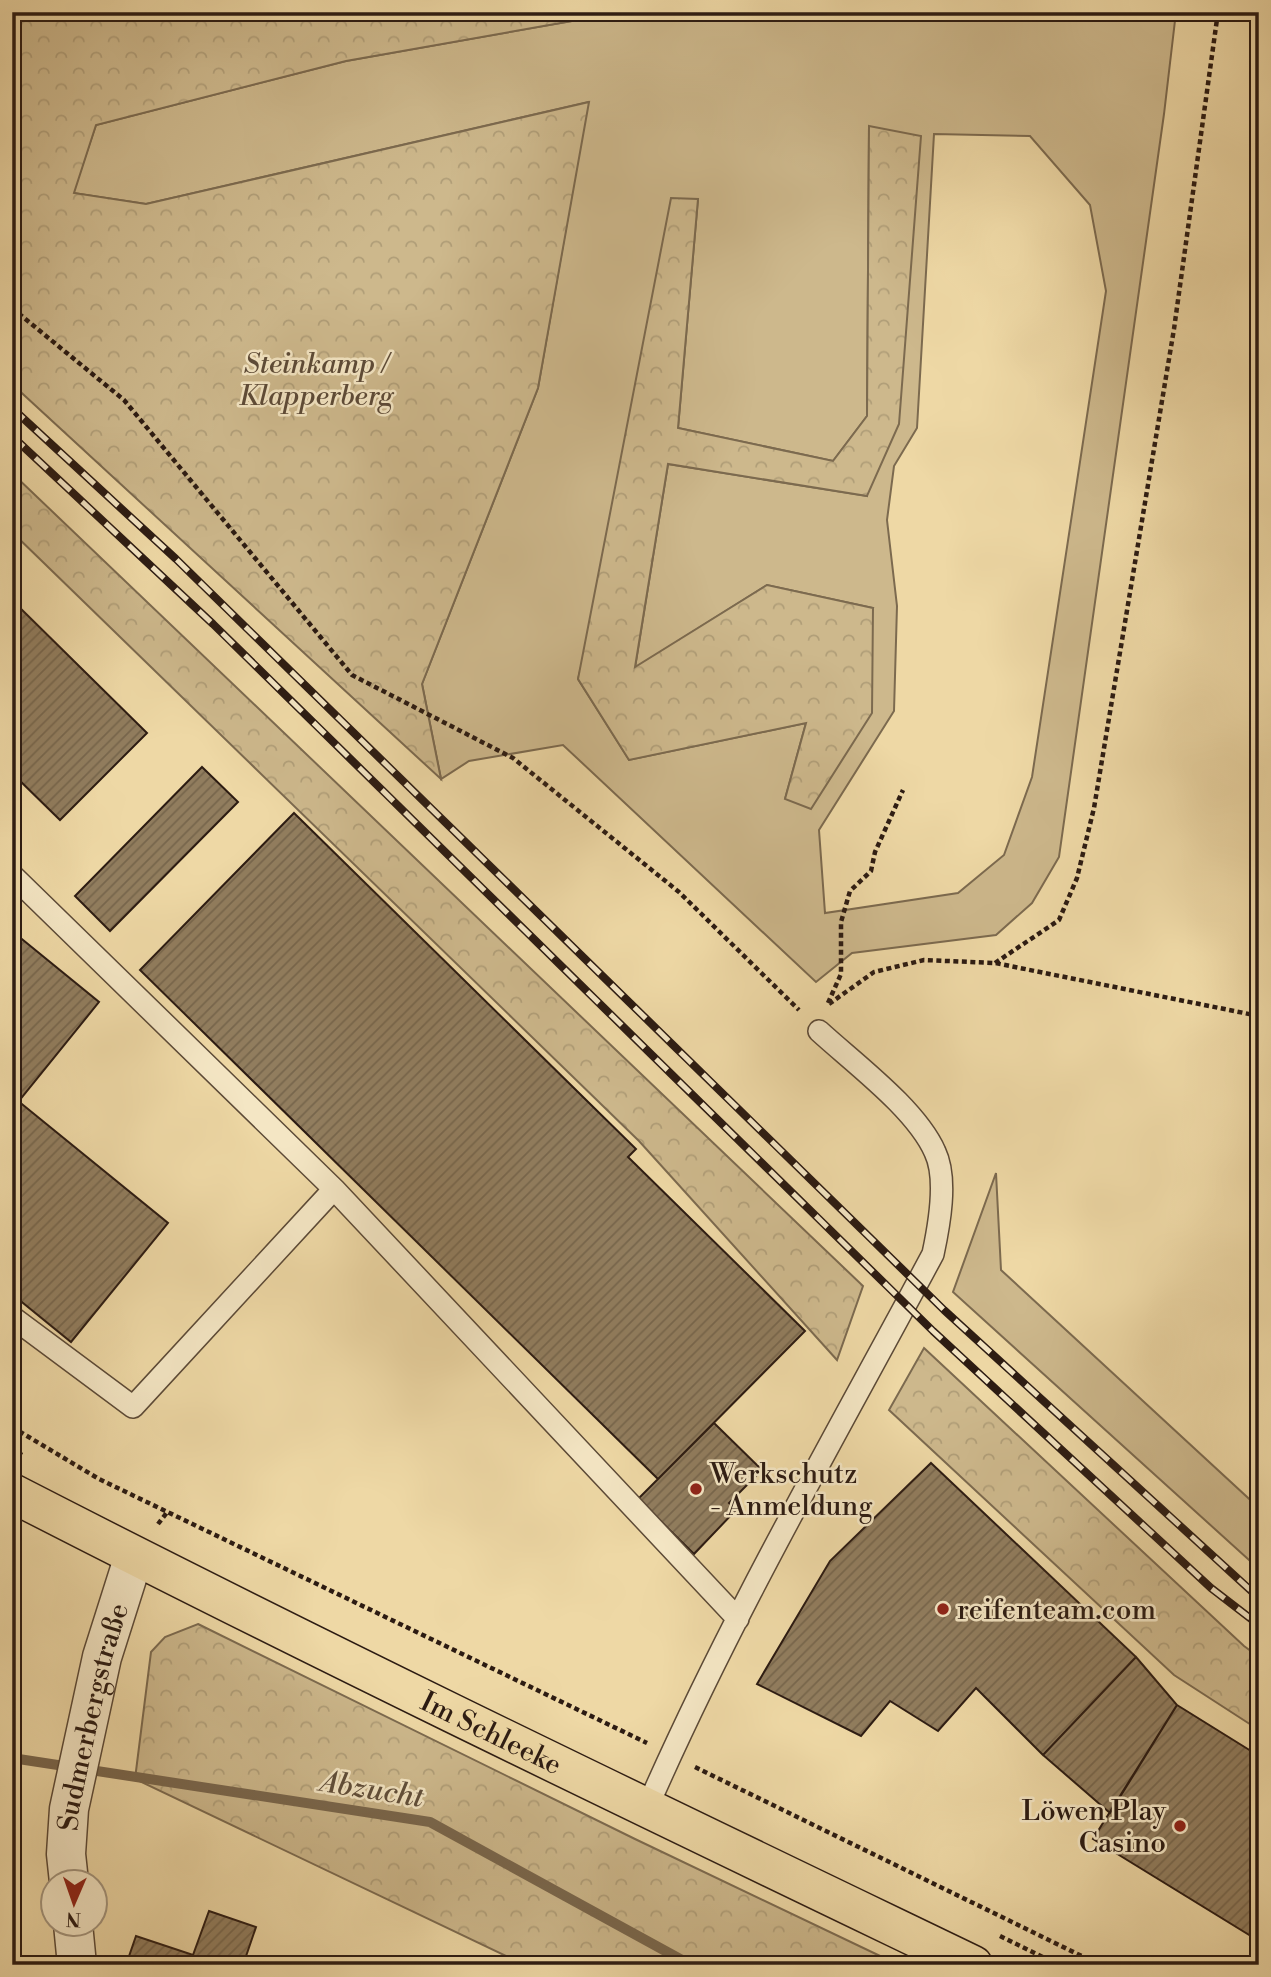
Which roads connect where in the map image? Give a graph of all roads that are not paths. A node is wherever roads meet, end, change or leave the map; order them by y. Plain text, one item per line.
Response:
1 (12, 875) edge
2 (819, 1031) road end
3 (334, 1189) junction
4 (12, 1317) edge
5 (12, 1493) edge
6 (134, 1556) junction
7 (738, 1619) junction
8 (648, 1808) junction
9 (68, 1868) edge
10 (74, 1938) edge
11 (77, 1965) edge
12 (973, 1965) edge

1 - 3 lane
2 - 7 lane
3 - 4 lane
3 - 7 lane
5 - 6 main road, Im Schleeke
6 - 8 main road, Im Schleeke
6 - 9 street, Sudmerbergstraße
7 - 8 lane
8 - 12 main road, Im Schleeke
10 - 11 street

